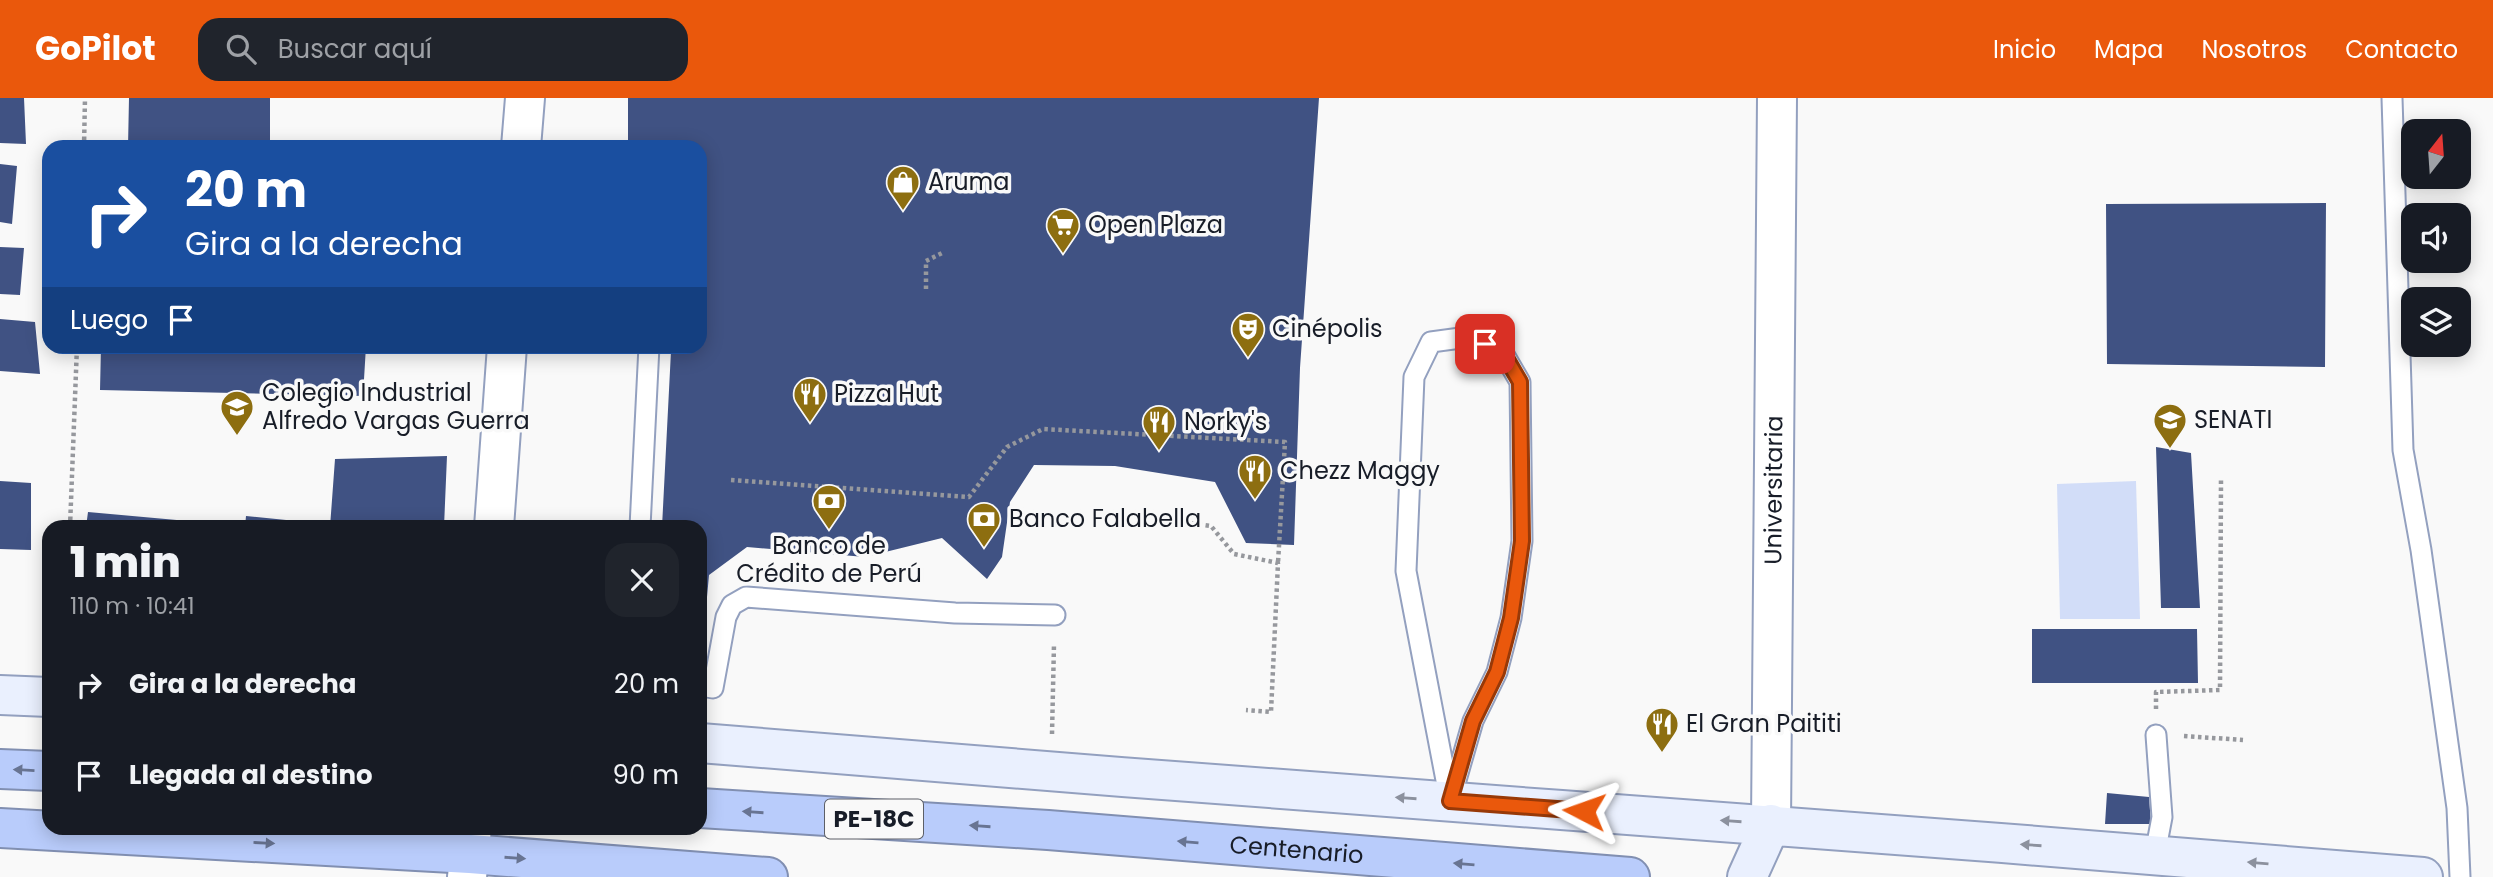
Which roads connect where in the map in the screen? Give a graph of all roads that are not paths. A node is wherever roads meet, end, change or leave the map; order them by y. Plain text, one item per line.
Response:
1 (525, 98) edge
2 (1777, 98) edge
3 (2392, 98) edge
4 (522, 140) edge
5 (506, 354) edge
6 (649, 354) edge
7 (495, 520) edge
8 (640, 520) edge
9 (1055, 615) road end
10 (707, 687) edge
11 (0, 695) edge
12 (42, 697) edge
13 (2156, 735) road end
14 (707, 744) edge
15 (0, 769) edge
16 (42, 772) edge
17 (1450, 801) junction
18 (707, 808) edge
19 (1772, 824) junction
20 (0, 828) edge
21 (42, 830) edge
22 (132, 835) edge
23 (470, 853) edge
24 (2155, 854) junction
25 (768, 877) edge
26 (1630, 877) edge
27 (1747, 877) edge
28 (2423, 877) edge
29 (2460, 877) edge

1 - 4 street
2 - 19 street, Universitaria
3 - 29 lane
5 - 7 street
6 - 8 lane
9 - 10 lane
11 - 12 street
13 - 24 lane
17 -> 14 street
16 -> 15 highway
17 - 17 lane
19 -> 17 street
26 -> 18 highway, Centenario / PE-18C
24 -> 19 street
19 - 27 street, Universitaria
20 -> 21 highway
22 -> 23 highway
23 -> 25 highway
28 -> 24 street

